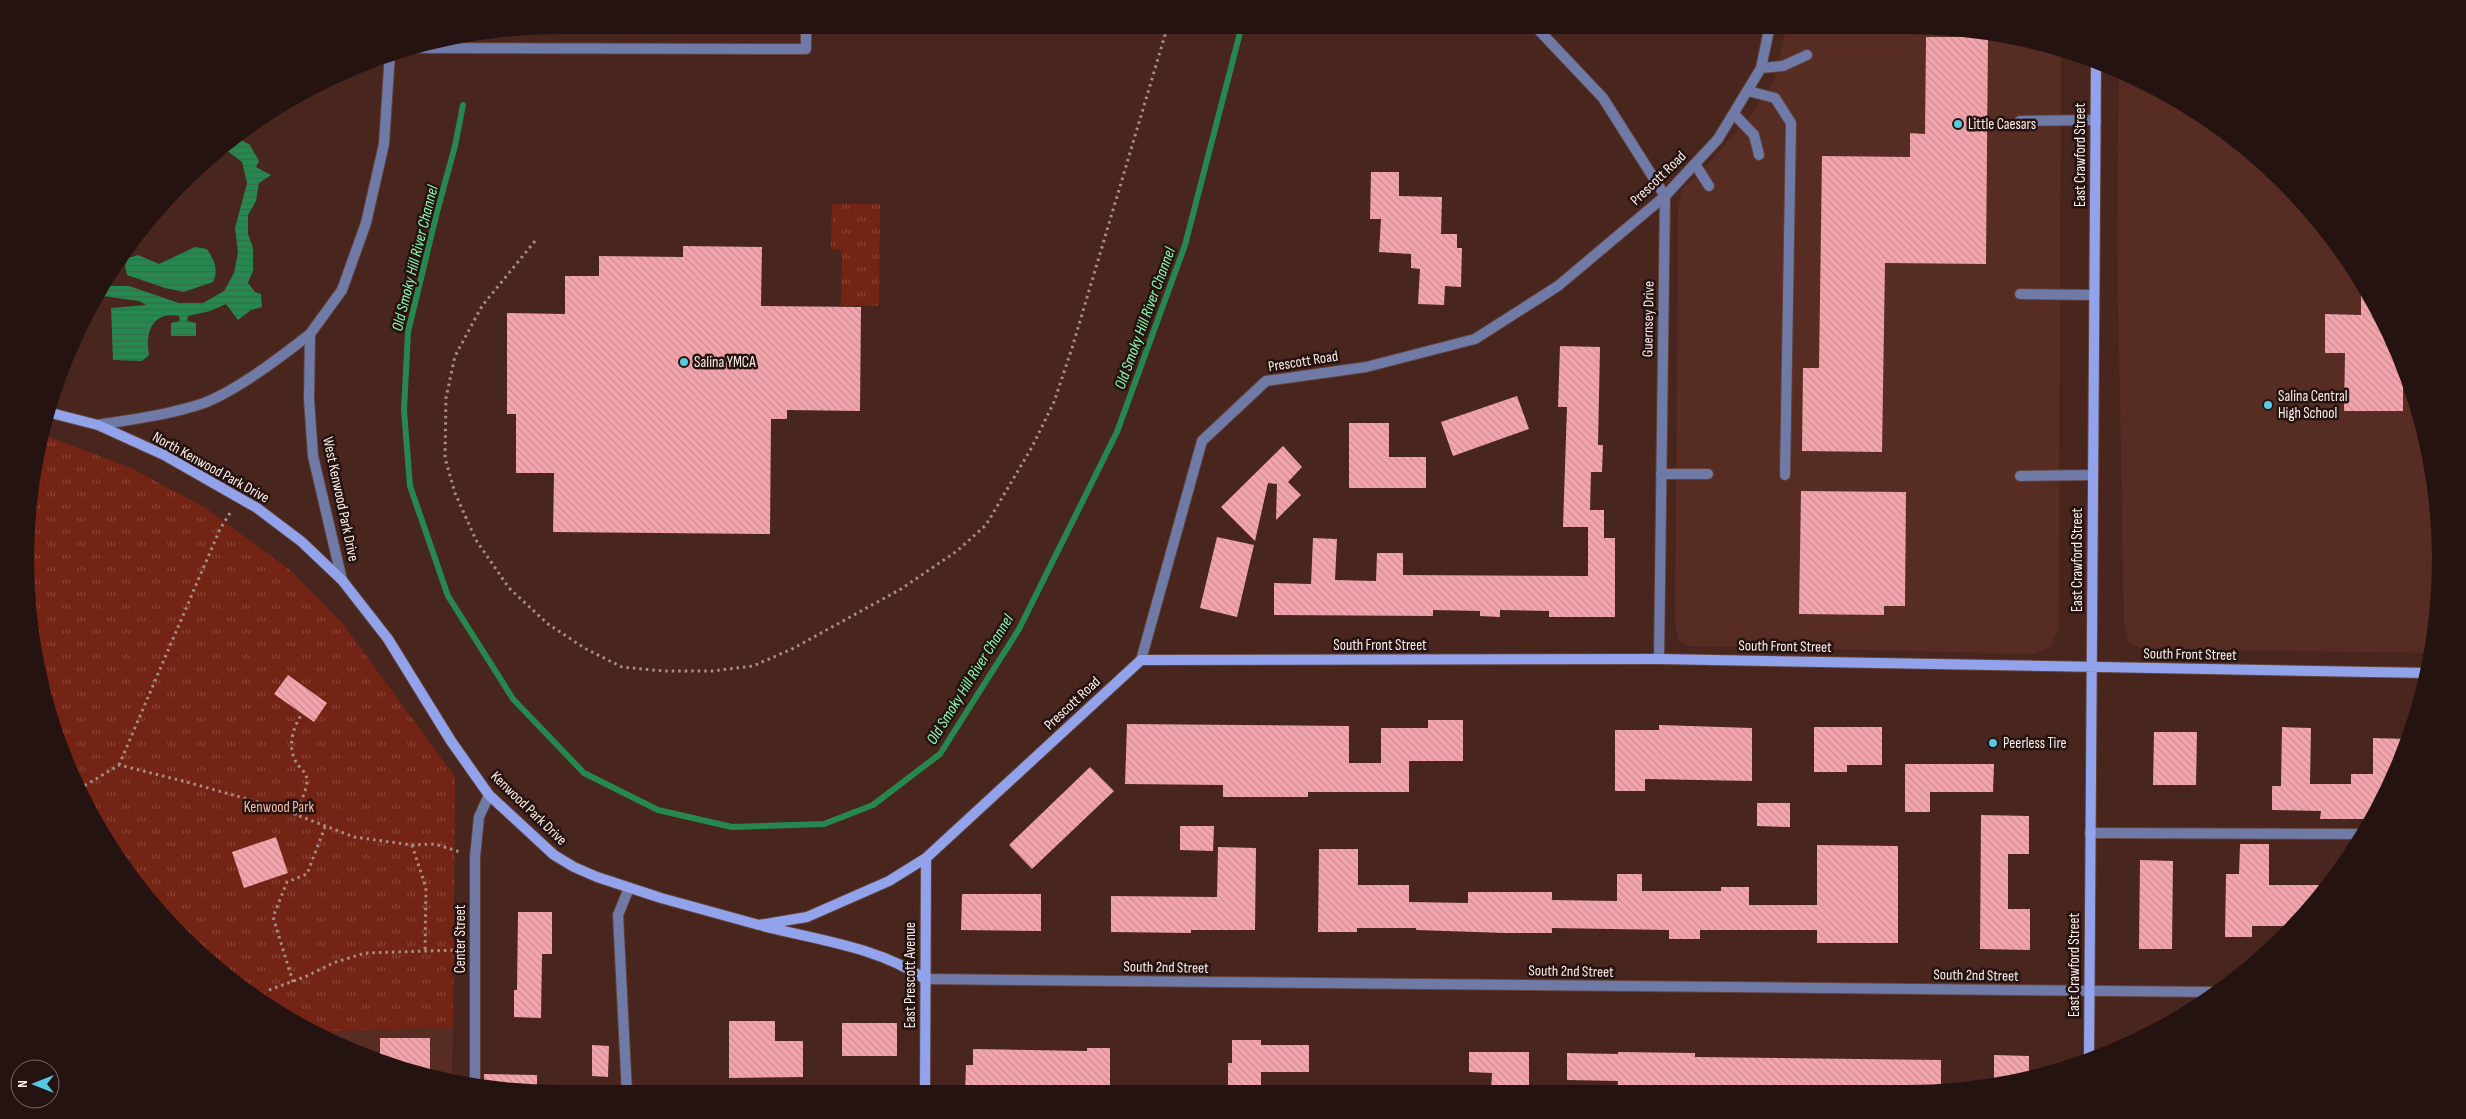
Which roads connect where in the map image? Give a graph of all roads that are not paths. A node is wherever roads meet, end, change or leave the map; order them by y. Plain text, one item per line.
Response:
1 (806, 34) edge
2 (1543, 34) edge
3 (1768, 34) edge
4 (440, 48) edge
5 (1807, 55) dead end
6 (389, 63) edge
7 (1761, 68) junction
8 (2096, 70) edge
9 (1748, 91) junction
10 (1734, 114) junction
11 (2096, 120) junction
12 (2020, 122) dead end
13 (1759, 155) dead end
14 (1695, 164) junction
15 (1709, 186) dead end
16 (1665, 196) junction
17 (2020, 294) dead end
18 (2094, 295) junction
19 (310, 334) junction
20 (55, 414) edge
21 (98, 425) junction
22 (1661, 474) junction
23 (1708, 474) dead end
24 (1785, 475) dead end
25 (2093, 475) junction
26 (2020, 476) dead end
27 (342, 580) junction
28 (1659, 659) junction
29 (1141, 660) junction
30 (2091, 668) junction
31 (2419, 673) edge
32 (489, 794) junction
33 (2090, 833) junction
34 (2355, 834) edge
35 (926, 858) junction
36 (629, 888) junction
37 (760, 925) junction
38 (925, 979) junction
39 (2089, 991) junction
40 (2206, 992) edge
41 (2089, 1052) edge
42 (475, 1078) edge
43 (627, 1085) edge
44 (925, 1085) edge

1 - 4 street
2 - 16 street
3 - 7 street, Prescott Road
5 - 7 street
6 - 19 street
7 - 9 street, Prescott Road
8 - 11 street, East Crawford Street
9 - 10 street, Prescott Road
9 - 24 street
10 - 13 street
10 - 14 street, Prescott Road
11 - 12 street
11 - 18 street, East Crawford Street
14 - 15 street
14 - 16 street, Prescott Road
16 - 22 street, Guernsey Drive
16 - 29 street, Prescott Road
17 - 18 street
18 - 25 street, East Crawford Street
19 - 21 street
19 - 27 street, West Kenwood Park Drive
20 - 21 street, North Kenwood Park Drive
21 - 27 street, North Kenwood Park Drive
22 - 23 street
22 - 28 street, Guernsey Drive
25 - 26 street
25 - 30 street, East Crawford Street
27 - 32 street, Kenwood Park Drive
28 - 29 street, South Front Street
28 - 30 street, South Front Street
29 - 35 street, Prescott Road
30 - 31 street, South Front Street
30 - 33 street, East Crawford Street
32 - 36 street, Kenwood Park Drive
32 - 42 street, Center Street
33 - 34 street
33 - 39 street, East Crawford Street
35 - 37 street, Kenwood Park Drive
35 - 38 street, East Prescott Avenue
36 - 37 street, Kenwood Park Drive
36 - 43 street
37 - 38 street, Kenwood Park Drive
38 - 39 street, South 2nd Street
38 - 44 street, East Prescott Avenue
39 - 40 street, South 2nd Street
39 - 41 street, East Crawford Street

